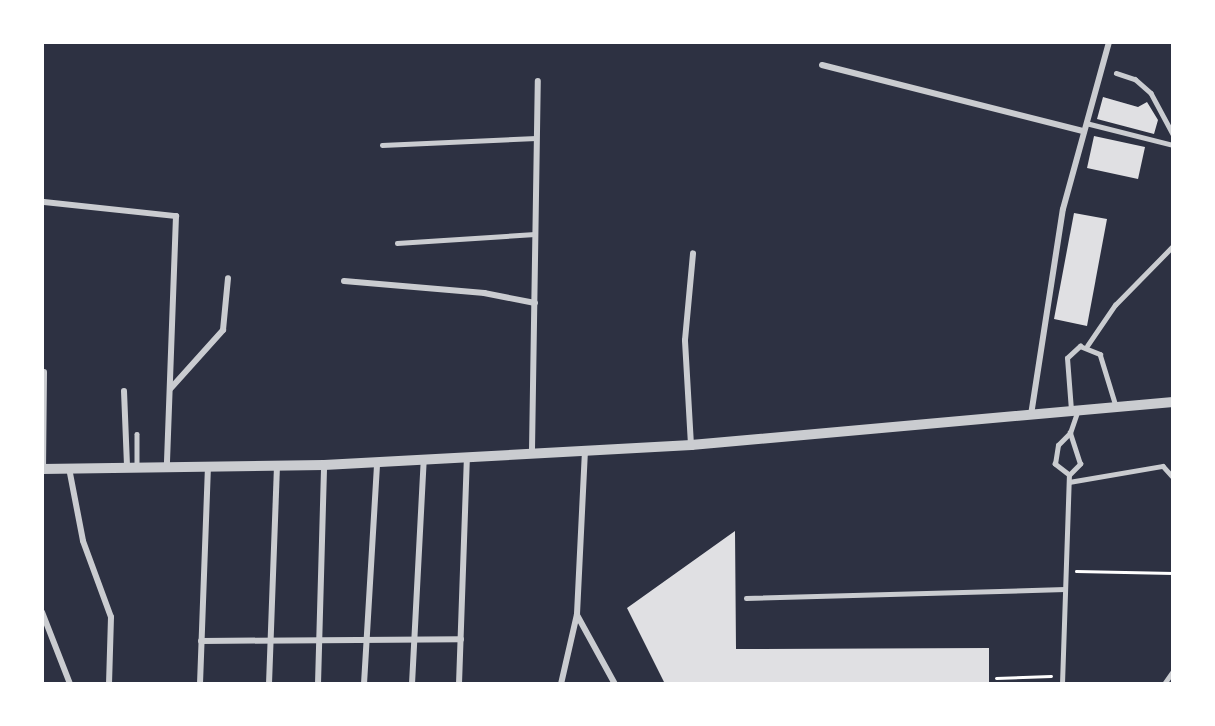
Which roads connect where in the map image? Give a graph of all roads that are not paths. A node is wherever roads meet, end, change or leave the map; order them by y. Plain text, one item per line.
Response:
1 (1109, 42) edge
2 (822, 65) dead end
3 (1116, 73) dead end
4 (538, 81) dead end
5 (1084, 123) junction
6 (1082, 131) junction
7 (1173, 134) edge
8 (537, 138) junction
9 (382, 145) dead end
10 (1173, 145) edge
11 (44, 202) dead end
12 (536, 234) junction
13 (397, 243) dead end
14 (1173, 246) edge
15 (693, 253) dead end
16 (228, 278) dead end
17 (344, 281) dead end
18 (535, 303) junction
19 (1087, 346) junction
20 (44, 372) dead end
21 (171, 388) junction
22 (124, 391) dead end
23 (1173, 402) edge
24 (1116, 408) junction
25 (1074, 413) junction
26 (1031, 416) junction
27 (1070, 433) junction
28 (137, 434) dead end
29 (691, 445) junction
30 (532, 450) junction
31 (585, 450) junction
32 (467, 455) junction
33 (424, 458) junction
34 (377, 461) junction
35 (324, 465) junction
36 (132, 466) junction
37 (208, 466) junction
38 (277, 466) junction
39 (167, 467) junction
40 (69, 468) junction
41 (42, 469) edge
42 (1069, 475) junction
43 (1173, 477) edge
44 (1069, 482) junction
45 (1065, 589) junction
46 (746, 598) dead end
47 (42, 612) edge
48 (577, 614) junction
49 (414, 639) junction
50 (461, 639) junction
51 (366, 640) junction
52 (201, 641) junction
53 (320, 642) junction
54 (271, 644) junction
55 (1173, 671) edge
56 (70, 684) edge
57 (109, 684) edge
58 (200, 684) edge
59 (269, 684) edge
60 (318, 684) edge
61 (363, 684) edge
62 (412, 684) edge
63 (459, 684) edge
64 (561, 684) edge
65 (615, 684) edge
66 (1062, 684) edge
67 (1164, 684) edge

1 - 5 street
2 - 6 street
3 - 7 lane
4 - 8 street
5 - 6 street
5 - 10 lane
6 - 26 street
8 - 9 lane
8 - 12 street
11 - 21 street
12 - 13 lane
12 - 18 street
14 - 19 lane
15 - 29 street
16 - 21 street
17 - 18 street
18 - 30 street
19 - 24 lane
19 - 25 lane
20 - 41 street
21 - 39 street
22 - 36 street
23 - 24 street
24 - 25 street
25 - 26 street
25 - 27 lane
26 - 29 street
27 - 42 lane
27 - 42 lane
28 - 36 lane
29 - 31 street
30 - 31 street
30 - 32 street
31 - 48 street
32 - 33 street
32 - 50 street
33 - 34 street
33 - 49 street
34 - 35 street
34 - 51 street
35 - 38 street
35 - 53 street
36 - 39 street
36 - 40 street
37 - 38 street
37 - 39 street
37 - 52 street
38 - 54 street
40 - 41 street
40 - 57 street
42 - 44 lane
43 - 44 lane
44 - 45 lane
45 - 46 lane
45 - 66 lane
47 - 56 street
48 - 64 street
48 - 65 street
49 - 50 street
49 - 51 street
49 - 62 street
50 - 63 street
51 - 53 street
51 - 61 street
52 - 54 street
52 - 58 street
53 - 54 street
53 - 60 street
54 - 59 street
55 - 67 lane

